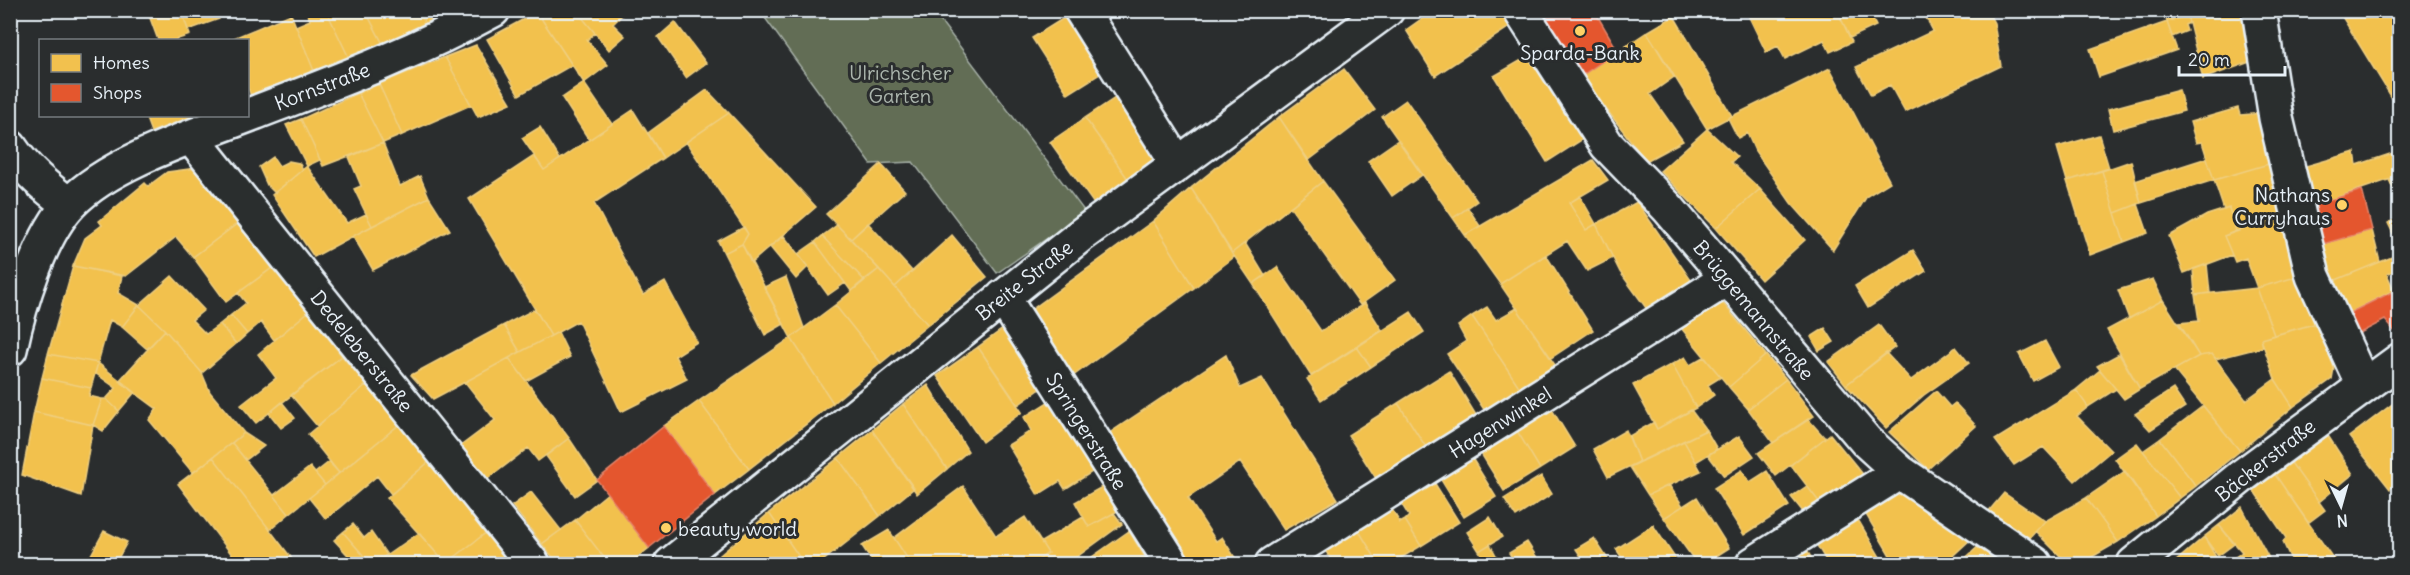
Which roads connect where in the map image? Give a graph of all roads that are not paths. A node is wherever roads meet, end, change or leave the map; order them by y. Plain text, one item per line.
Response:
1 (493, 10) edge
2 (1081, 10) edge
3 (1387, 10) edge
4 (1520, 10) edge
5 (2259, 10) edge
6 (249, 115) edge
7 (244, 117) edge
8 (191, 137) junction
9 (10, 147) edge
10 (1177, 163) junction
11 (69, 205) junction
12 (1727, 279) junction
13 (1002, 297) junction
14 (10, 349) edge
15 (2400, 360) edge
16 (2363, 385) junction
17 (1900, 472) junction
18 (533, 564) edge
19 (671, 564) edge
20 (1172, 564) edge
21 (1272, 564) edge
22 (1753, 564) edge
23 (2035, 564) edge
24 (2134, 564) edge

1 - 6 street, Kornstraße
2 - 10 street
3 - 10 street, Breite Straße
4 - 12 street, Brüggemannstraße
5 - 16 street
7 - 8 street, Kornstraße
8 - 11 street, Kornstraße
8 - 18 street, Dedeleberstraße
9 - 11 street
10 - 13 street, Breite Straße
11 - 14 street, Kornstraße
12 - 17 street, Brüggemannstraße
12 - 21 street, Hagenwinkel
13 - 19 street, Breite Straße
13 - 20 street, Springerstraße
15 - 16 street, Bäckerstraße
16 - 24 street, Bäckerstraße
17 - 22 street
17 - 23 street, Brüggemannstraße

